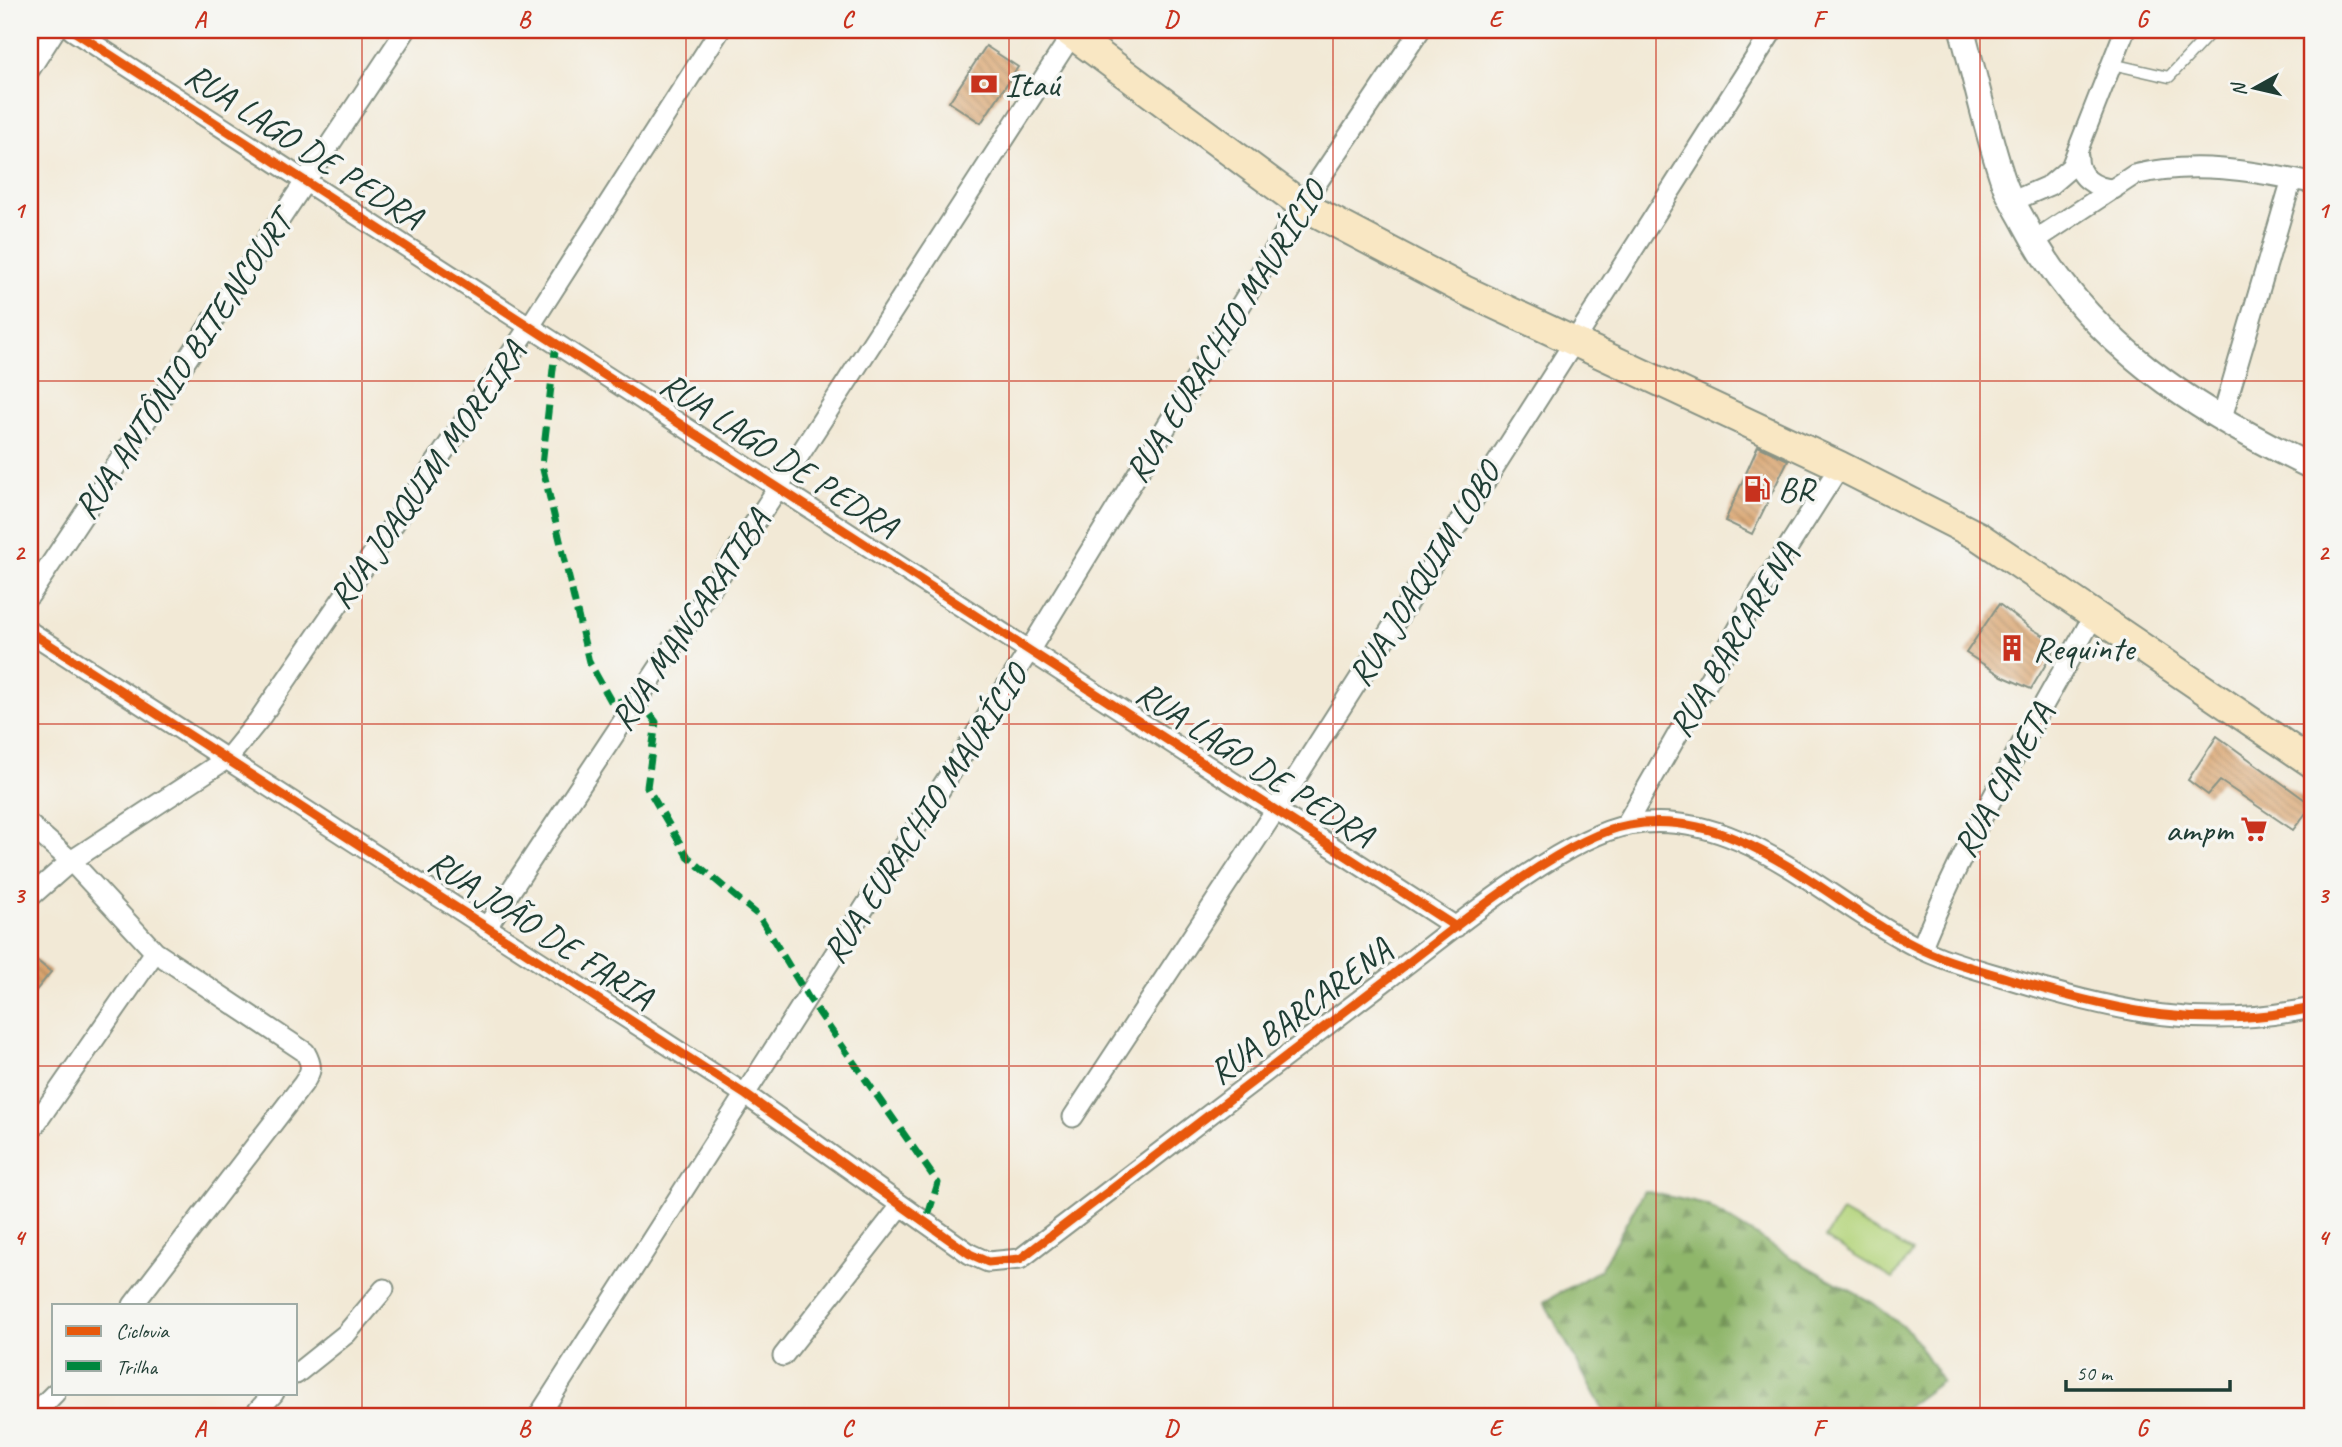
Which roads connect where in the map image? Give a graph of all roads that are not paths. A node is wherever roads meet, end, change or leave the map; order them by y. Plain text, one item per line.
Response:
1 (55, 30) edge
2 (72, 30) edge
3 (406, 30) edge
4 (720, 30) edge
5 (1420, 30) edge
6 (1773, 30) edge
7 (1962, 30) edge
8 (2125, 30) edge
9 (2213, 30) edge
10 (1071, 31) edge
11 (2112, 64) junction
12 (30, 69) edge
13 (2078, 156) junction
14 (2292, 179) junction
15 (306, 181) junction
16 (2312, 183) edge
17 (2114, 188) junction
18 (2013, 201) junction
19 (1301, 205) junction
20 (2034, 241) junction
21 (530, 326) junction
22 (1573, 340) junction
23 (2221, 421) junction
24 (1840, 466) junction
25 (2312, 467) edge
26 (778, 488) junction
27 (30, 595) edge
28 (2094, 615) junction
29 (30, 632) edge
30 (1029, 651) junction
31 (228, 758) junction
32 (2312, 763) edge
33 (1275, 811) junction
34 (30, 825) edge
35 (1625, 826) junction
36 (71, 860) junction
37 (30, 897) edge
38 (1456, 927) junction
39 (486, 928) junction
40 (1921, 949) junction
41 (155, 952) junction
42 (2312, 1008) edge
43 (746, 1095) junction
44 (1073, 1117) dead end
45 (30, 1132) edge
46 (900, 1207) junction
47 (1020, 1259) joint
48 (384, 1290) dead end
49 (134, 1304) edge
50 (783, 1356) dead end
51 (298, 1372) edge
52 (54, 1394) edge
53 (273, 1394) edge
54 (31, 1417) edge
55 (252, 1417) edge
56 (538, 1417) edge

1 - 12 street
2 - 15 street, RUA LAGO DE PEDRA
3 - 15 street, RUA ANTÔNIO BITENCOURT
4 - 21 street, RUA JOAQUIM MOREIRA
5 - 19 street, RUA EURACHIO MAURÍCIO
6 - 22 street, RUA JOAQUIM LOBO
7 - 18 street
8 - 11 street
9 - 11 lane
10 - 19 main road
10 - 26 street, RUA MANGARATIBA
11 - 13 street
13 - 17 street
13 - 18 street
14 - 16 street
14 - 17 street
14 - 23 street
15 - 21 street, RUA LAGO DE PEDRA
15 - 27 street, RUA ANTÔNIO BITENCOURT
17 - 20 street
18 - 20 street
19 - 22 main road
19 - 30 street, RUA EURACHIO MAURÍCIO
20 - 23 street
21 - 26 street, RUA LAGO DE PEDRA
21 - 31 street, RUA JOAQUIM MOREIRA
22 - 24 main road
22 - 33 street, RUA JOAQUIM LOBO
23 - 25 street
24 - 28 main road
24 - 35 street, RUA BARCARENA
26 - 30 street, RUA LAGO DE PEDRA
26 - 39 street, RUA MANGARATIBA
28 - 32 main road
28 - 40 street, RUA CAMETA
29 - 31 street, RUA JOÃO DE FARIA
30 - 33 street, RUA LAGO DE PEDRA
30 - 43 street, RUA EURACHIO MAURÍCIO
31 - 36 street, RUA JOAQUIM MOREIRA
31 - 39 street, RUA JOÃO DE FARIA
33 - 38 street, RUA LAGO DE PEDRA
33 - 44 street, RUA JOAQUIM LOBO
34 - 36 street
35 - 38 street, RUA BARCARENA
35 - 40 street
36 - 37 street, RUA JOAQUIM MOREIRA
36 - 41 street
38 - 47 street, RUA BARCARENA
39 - 43 street, RUA JOÃO DE FARIA
40 - 42 street
41 - 45 street
41 - 49 street
43 - 46 street, RUA JOÃO DE FARIA
43 - 56 street, RUA EURACHIO MAURÍCIO
46 - 47 street, RUA JOÃO DE FARIA
46 - 50 street
48 - 51 street
52 - 54 street
53 - 55 street

